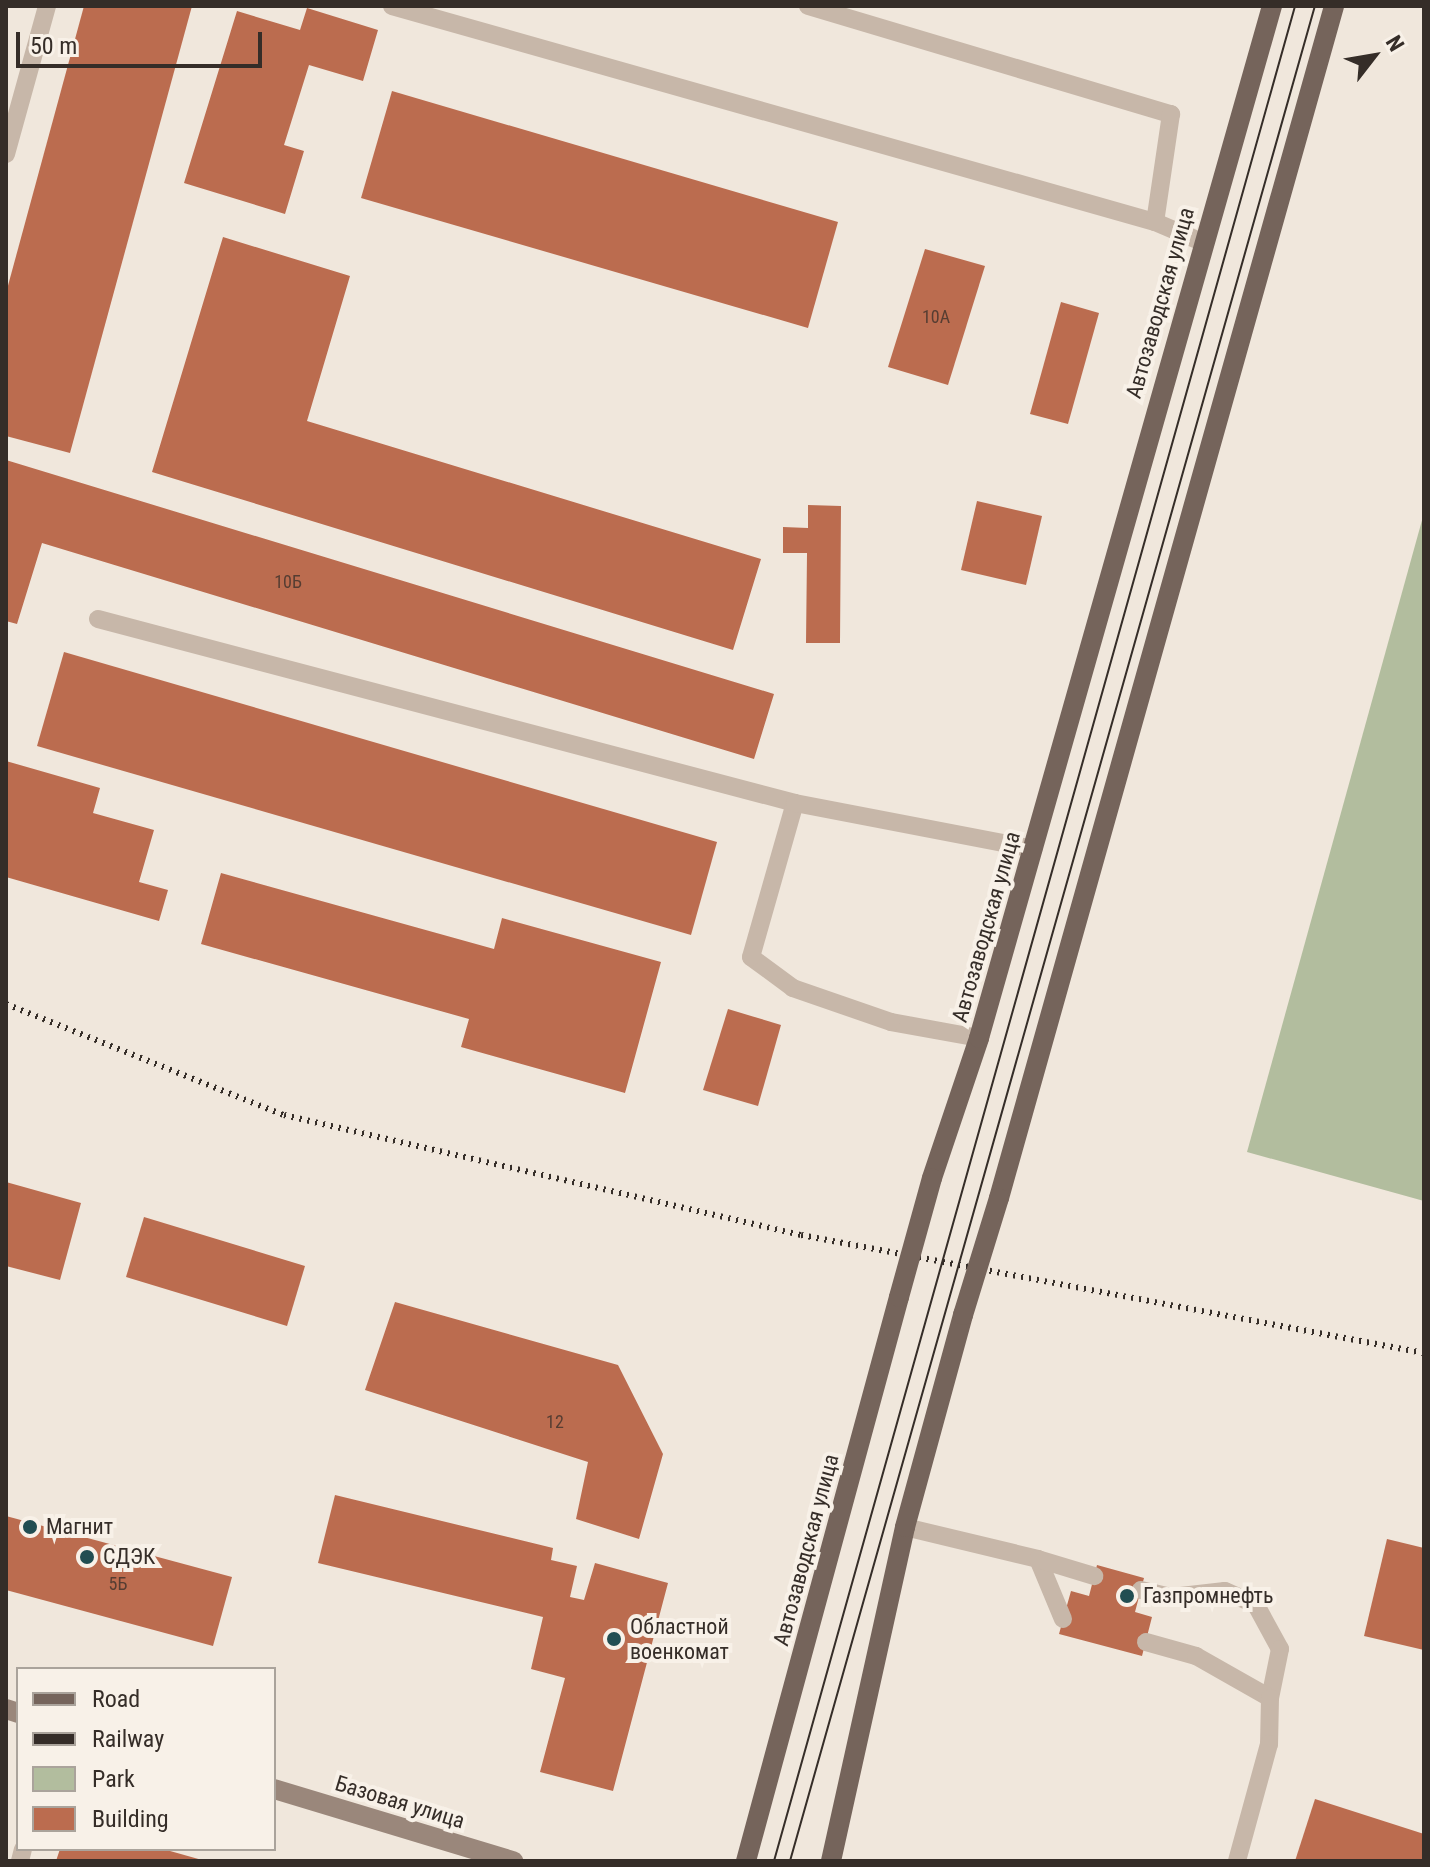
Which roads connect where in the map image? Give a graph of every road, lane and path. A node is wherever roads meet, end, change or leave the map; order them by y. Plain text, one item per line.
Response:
1 (47, 6) edge
2 (392, 6) edge
3 (808, 6) edge
4 (1272, 6) edge
5 (1334, 6) edge
6 (6, 154) edge
7 (1155, 222) junction
8 (1202, 242) junction
9 (98, 619) dead end
10 (795, 803) junction
11 (1034, 849) junction
12 (979, 1038) junction
13 (905, 1527) junction
14 (1038, 1559) junction
15 (1094, 1576) dead end
16 (1141, 1590) dead end
17 (1063, 1619) dead end
18 (1146, 1642) dead end
19 (1270, 1698) junction
20 (276, 1790) edge
21 (513, 1861) edge
22 (746, 1861) edge
23 (831, 1861) edge
24 (1237, 1861) edge

1 - 6 lane
2 - 7 lane
3 - 7 lane
4 - 8 main road, Автозаводская улица
5 - 13 main road, bridge
7 - 8 lane
8 - 11 main road, Автозаводская улица
9 - 10 lane
10 - 11 lane
10 - 12 lane
11 - 12 main road, Автозаводская улица
12 - 22 main road, Автозаводская улица, bridge
13 - 14 lane
13 - 23 main road
14 - 15 lane
14 - 17 lane
16 - 19 lane
18 - 19 lane
19 - 24 lane
20 - 21 main road, Базовая улица

